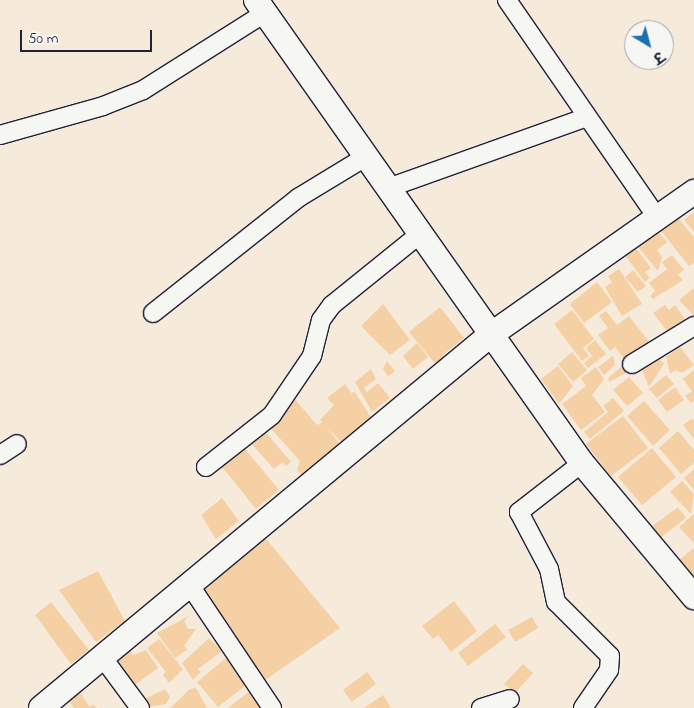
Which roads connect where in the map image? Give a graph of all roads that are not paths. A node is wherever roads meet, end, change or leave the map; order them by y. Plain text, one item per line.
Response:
1 (507, 0) edge
2 (260, 6) edge
3 (585, 118) junction
4 (0, 135) edge
5 (367, 156) junction
6 (388, 188) junction
7 (694, 192) edge
8 (656, 216) junction
9 (420, 234) junction
10 (153, 313) dead end
11 (694, 326) edge
12 (489, 336) junction
13 (632, 364) dead end
14 (16, 444) dead end
15 (0, 455) edge
16 (582, 463) junction
17 (206, 467) dead end
18 (191, 587) junction
19 (694, 597) edge
20 (102, 658) junction
21 (510, 698) dead end
22 (41, 708) edge
23 (140, 708) edge
24 (272, 708) edge
25 (481, 708) edge
26 (583, 708) edge

1 - 3 street
2 - 4 street
2 - 5 street
3 - 6 street
3 - 8 street
5 - 6 street
5 - 10 street
6 - 9 street
7 - 8 street
8 - 12 street
9 - 12 street
9 - 17 street
11 - 13 street
12 - 16 street
12 - 18 street
14 - 15 street
16 - 19 street
16 - 26 street
18 - 20 street
18 - 24 street
20 - 22 street
20 - 23 street
21 - 25 street

